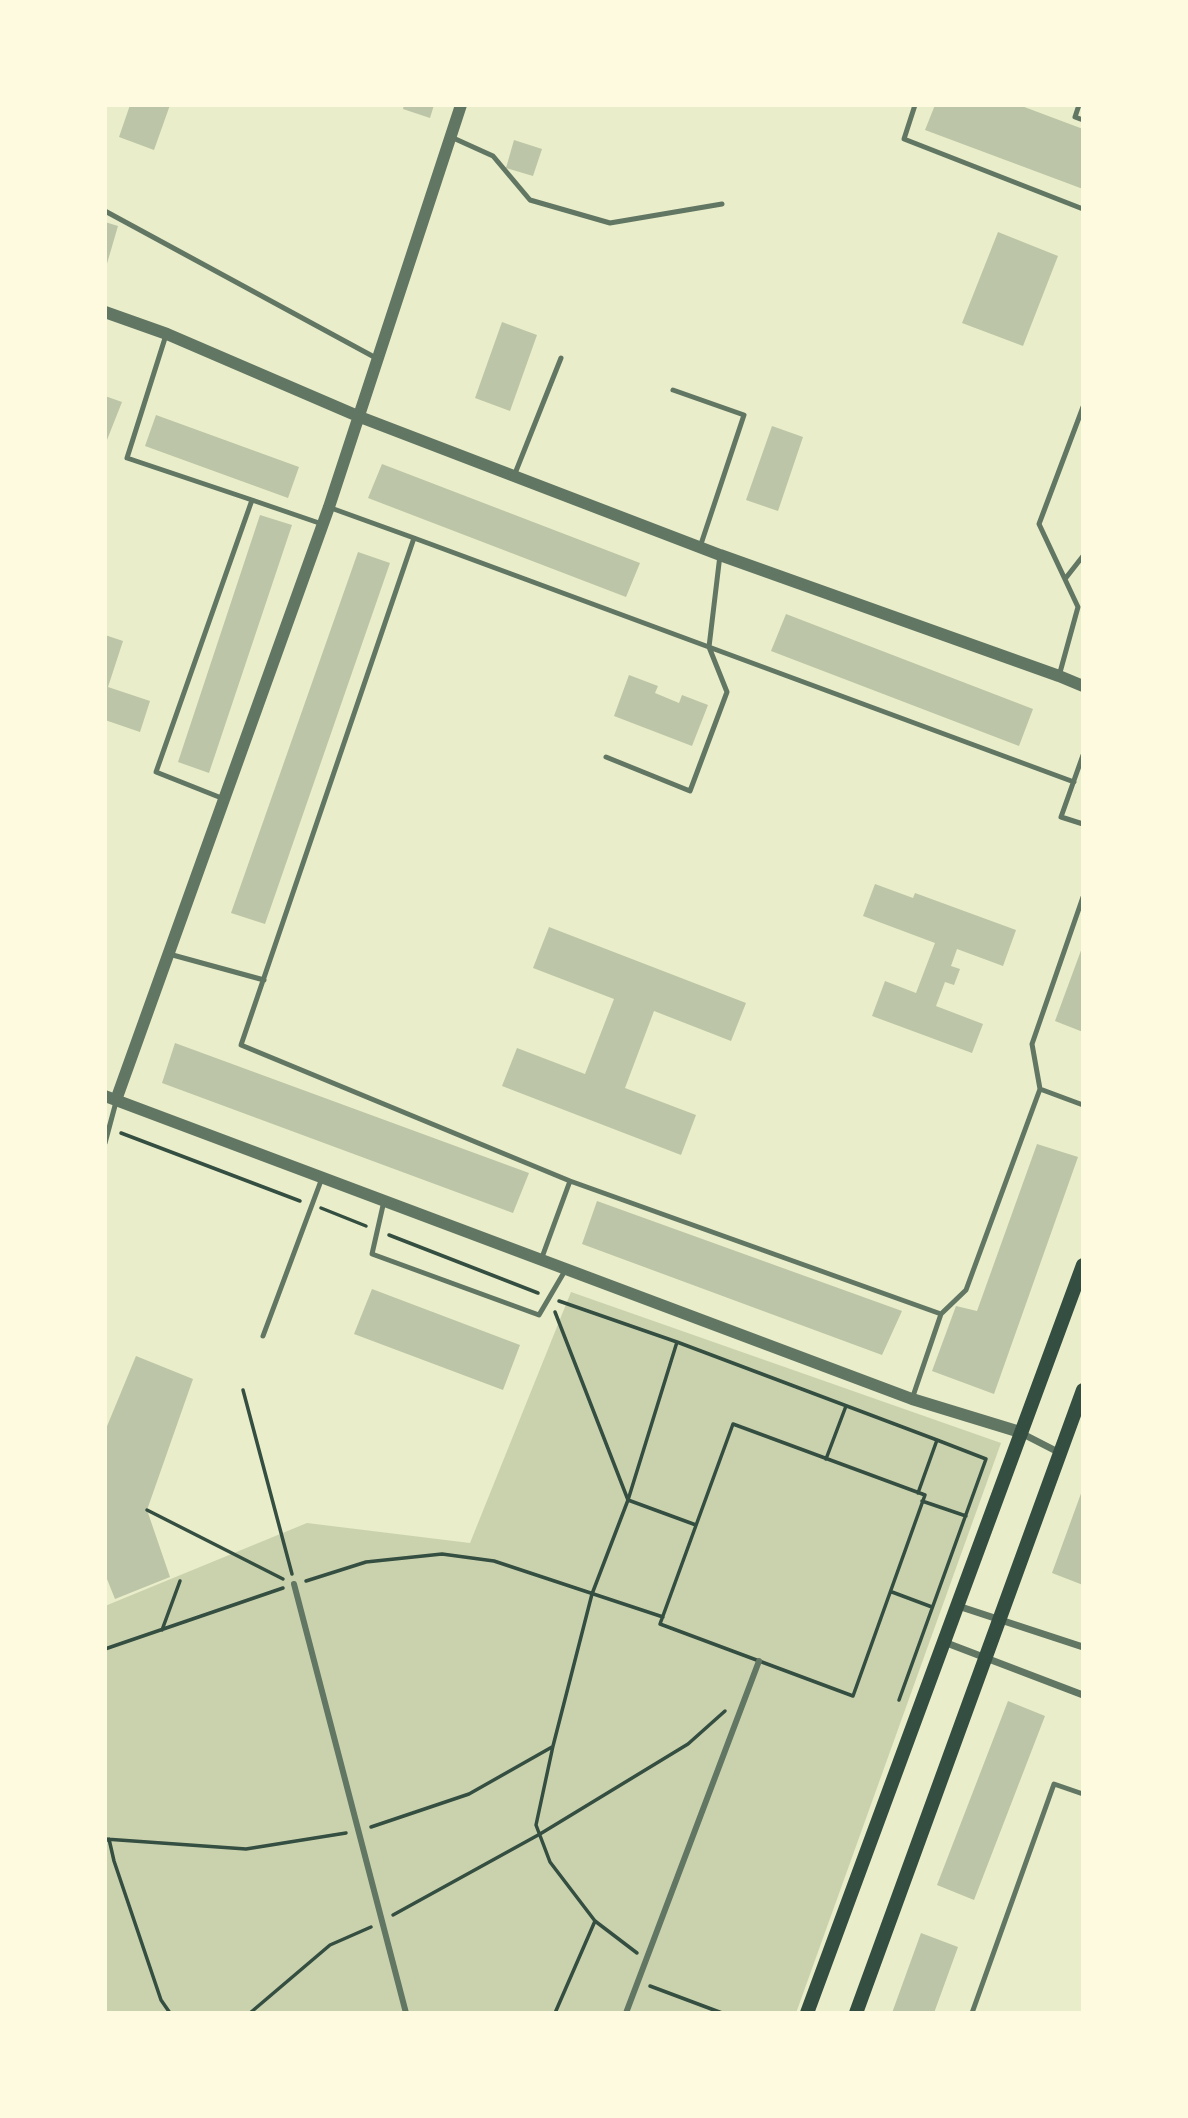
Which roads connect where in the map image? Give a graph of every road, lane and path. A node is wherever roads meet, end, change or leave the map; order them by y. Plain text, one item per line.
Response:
1 (461, 105) edge
2 (915, 105) edge
3 (1079, 105) edge
4 (1083, 120) edge
5 (451, 137) junction
6 (722, 204) dead end
7 (1083, 209) edge
8 (105, 211) edge
9 (105, 312) edge
10 (167, 334) junction
11 (377, 358) junction
12 (561, 358) dead end
13 (673, 390) dead end
14 (1083, 407) edge
15 (360, 416) junction
16 (514, 476) junction
17 (252, 499) junction
18 (329, 508) junction
19 (323, 524) junction
20 (414, 538) junction
21 (700, 547) junction
22 (720, 555) junction
23 (1083, 556) edge
24 (1065, 579) junction
25 (709, 647) junction
26 (1059, 676) junction
27 (1083, 686) edge
28 (1083, 755) edge
29 (606, 757) dead end
30 (1074, 782) junction
31 (224, 799) junction
32 (1083, 824) edge
33 (1083, 897) edge
34 (168, 954) junction
35 (264, 981) junction
36 (1040, 1089) junction
37 (111, 1098) edge
38 (1083, 1105) edge
39 (105, 1143) edge
40 (322, 1178) junction
41 (569, 1181) junction
42 (384, 1201) junction
43 (541, 1260) junction
44 (1083, 1265) edge
45 (566, 1269) junction
46 (550, 1298) junction
47 (941, 1314) junction
48 (263, 1336) dead end
49 (677, 1342) dead end
50 (243, 1390) dead end
51 (1083, 1390) edge
52 (912, 1399) junction
53 (846, 1406) dead end
54 (1020, 1432) junction
55 (937, 1440) dead end
56 (1061, 1453) junction
57 (826, 1459) junction
58 (628, 1500) junction
59 (922, 1501) junction
60 (147, 1510) dead end
61 (966, 1516) junction
62 (696, 1525) junction
63 (180, 1581) dead end
64 (295, 1584) junction
65 (891, 1592) junction
66 (592, 1594) junction
67 (958, 1606) junction
68 (932, 1607) junction
69 (663, 1617) junction
70 (999, 1619) junction
71 (162, 1630) junction
72 (943, 1642) junction
73 (1083, 1647) edge
74 (105, 1649) edge
75 (986, 1658) junction
76 (759, 1661) junction
77 (748, 1691) junction
78 (1083, 1695) edge
79 (899, 1700) dead end
80 (553, 1746) junction
81 (1083, 1794) edge
82 (359, 1831) junction
83 (540, 1834) junction
84 (106, 1839) edge
85 (383, 1921) junction
86 (595, 1921) junction
87 (646, 1960) junction
88 (638, 1982) junction
89 (170, 2013) edge
90 (250, 2013) edge
91 (406, 2013) edge
92 (555, 2013) edge
93 (626, 2013) edge
94 (722, 2013) edge
95 (807, 2013) edge
96 (856, 2013) edge
97 (972, 2013) edge

1 - 5 street
2 - 7 lane
3 - 4 lane
5 - 6 lane
5 - 11 street
8 - 11 lane
9 - 10 street
10 - 15 street
10 - 17 lane
11 - 15 street
12 - 16 lane
13 - 21 lane
14 - 24 lane
15 - 16 street
15 - 18 street
16 - 21 street
17 - 19 lane
17 - 31 lane
18 - 19 street
18 - 20 lane
19 - 31 street
20 - 25 lane
20 - 35 lane
21 - 22 street
22 - 25 lane
22 - 26 street
23 - 24 lane
24 - 26 lane
25 - 29 lane
25 - 30 lane
26 - 27 street
28 - 30 lane
30 - 32 lane
31 - 34 street
33 - 36 lane
34 - 35 lane
34 - 37 street
35 - 41 lane
36 - 38 lane
36 - 47 lane
37 - 39 lane
37 - 40 street
40 - 42 street
40 - 48 lane
41 - 43 lane
41 - 47 lane
42 - 43 street
42 - 46 lane
43 - 45 street
44 - 54 main road
45 - 46 lane
45 - 52 street
46 - 58 path
47 - 52 lane
49 - 58 path
50 - 64 path
51 - 56 main road
52 - 54 street
53 - 57 path
54 - 56 street
54 - 67 main road
55 - 61 path
56 - 70 main road
57 - 59 path
57 - 62 path
58 - 62 path
58 - 66 path
59 - 61 path
59 - 65 path
60 - 64 path
61 - 68 path
62 - 69 path
63 - 71 path
64 - 66 path
64 - 71 path
64 - 82 street
65 - 68 path
65 - 76 path
66 - 69 path
66 - 80 path
67 - 70 street
67 - 72 main road
68 - 79 path
69 - 76 path
70 - 73 street
70 - 75 main road
71 - 74 path
72 - 75 street
72 - 95 main road
75 - 78 street
75 - 96 main road
76 - 77 street
77 - 83 path
77 - 87 street
80 - 82 path
80 - 83 path
81 - 97 lane
82 - 84 path
82 - 85 street
83 - 85 path
83 - 86 path
84 - 89 path
85 - 90 path
85 - 91 street
86 - 87 path
86 - 92 path
87 - 88 street
88 - 93 street
88 - 94 path

